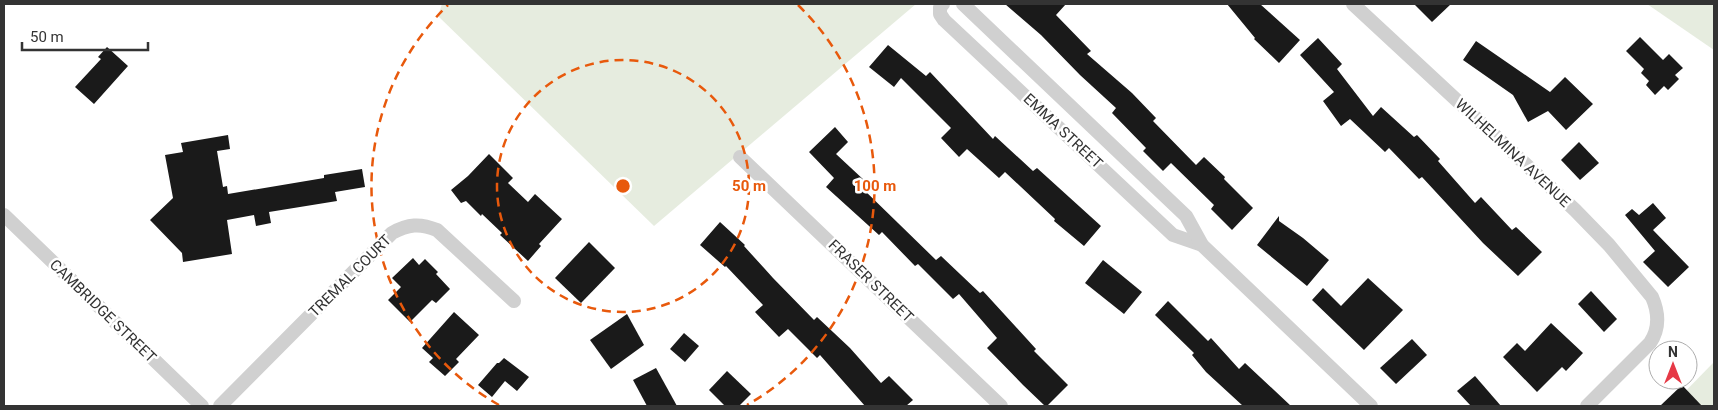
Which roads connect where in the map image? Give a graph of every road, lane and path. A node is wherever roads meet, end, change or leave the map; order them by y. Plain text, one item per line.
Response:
1 (943, 4) edge
2 (963, 4) edge
3 (1353, 4) edge
4 (740, 157) dead end
5 (4, 215) edge
6 (1202, 246) junction
7 (514, 301) dead end
8 (202, 406) edge
9 (220, 406) edge
10 (1001, 406) edge
11 (1372, 406) edge
12 (1587, 406) edge

1 - 6 street, EMMA STREET
2 - 6 street, EMMA STREET
3 - 12 street, WILHELMINA AVENUE
4 - 10 street, FRASER STREET
5 - 8 street, CAMBRIDGE STREET
6 - 11 street, EMMA STREET
7 - 9 street, TREMAL COURT

